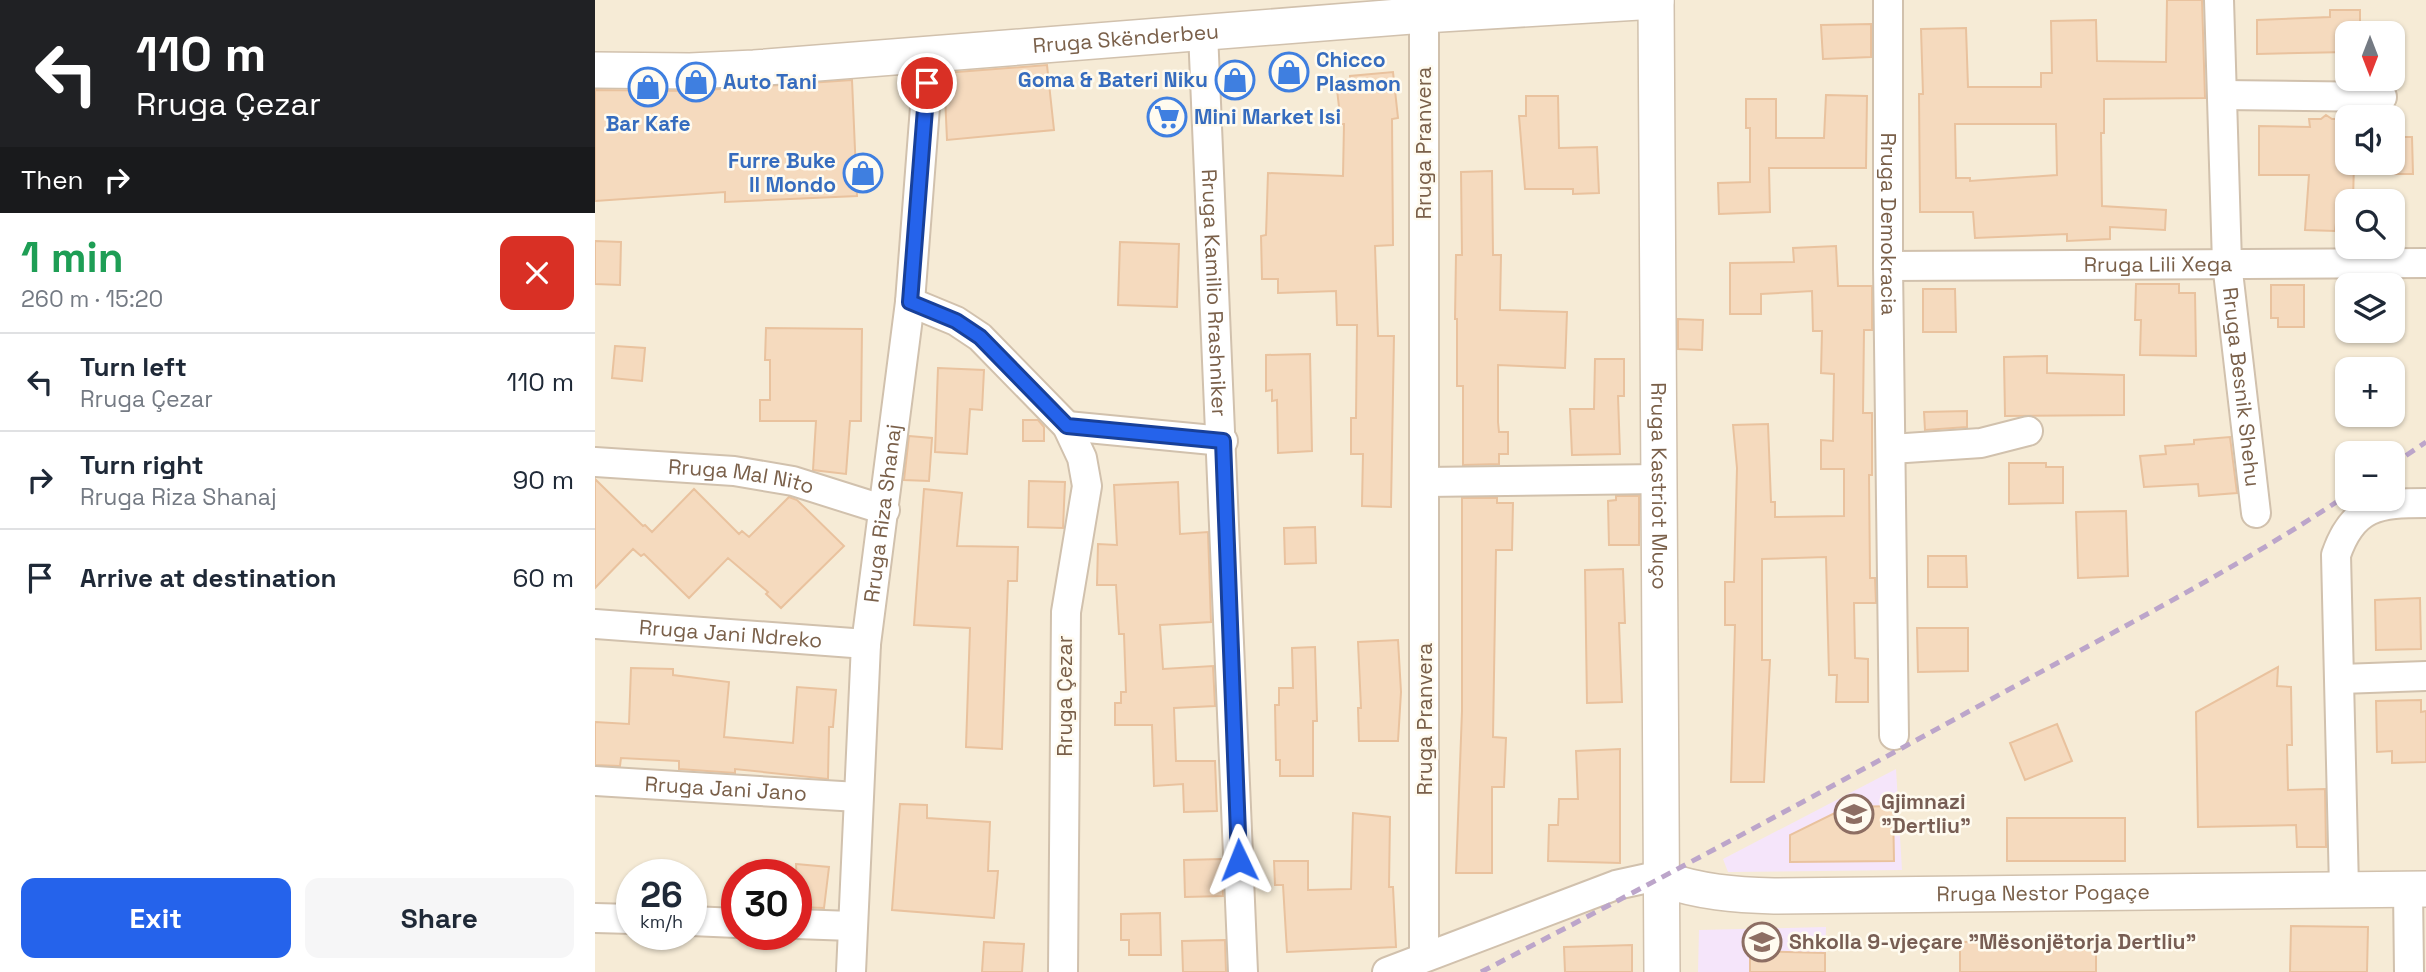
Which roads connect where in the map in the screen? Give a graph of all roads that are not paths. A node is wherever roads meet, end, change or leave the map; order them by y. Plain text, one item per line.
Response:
1 (1660, 0) edge
2 (1888, 0) edge
3 (2219, 0) edge
4 (1424, 15) junction
5 (1203, 32) junction
6 (929, 55) junction
7 (595, 70) edge
8 (2223, 95) junction
9 (2382, 97) dead end
10 (2227, 263) junction
11 (2426, 263) edge
12 (1888, 266) junction
13 (910, 302) junction
14 (1067, 426) junction
15 (2028, 431) dead end
16 (1223, 441) junction
17 (1891, 449) junction
18 (595, 462) edge
19 (1659, 479) junction
20 (1426, 482) junction
21 (2426, 503) edge
22 (885, 510) junction
23 (2256, 513) dead end
24 (595, 624) edge
25 (866, 644) junction
26 (2426, 677) edge
27 (2341, 679) junction
28 (1894, 735) dead end
29 (595, 780) edge
30 (858, 797) junction
31 (1662, 879) junction
32 (2343, 888) junction
33 (2417, 889) edge
34 (595, 918) edge
35 (616, 919) edge
36 (812, 925) edge
37 (852, 926) junction
38 (1424, 955) junction
39 (851, 972) edge
40 (1063, 972) edge
41 (1243, 972) edge
42 (1387, 972) edge
43 (1663, 972) edge
44 (2409, 972) edge

1 - 4 street, Rruga Skënderbeu
1 - 19 street, Rruga Kastriot Muço
2 - 12 street, Rruga Demokracia
3 - 8 street, Rruga Besnik Shehu
4 - 5 street, Rruga Skënderbeu
4 - 20 street, Rruga Pranvera
5 - 6 street, Rruga Skënderbeu
5 - 16 street, Rruga Kamilio Rrashniker
6 - 7 street, Rruga Skënderbeu
6 - 13 street, Rruga Riza Shanaj
8 - 9 street
8 - 10 street, Rruga Besnik Shehu
10 - 11 street, Rruga Lili Xega
10 - 12 street, Rruga Lili Xega
10 - 23 street, Rruga Besnik Shehu
12 - 17 street, Rruga Demokracia
13 - 14 street, Rruga Çezar
13 - 22 street, Rruga Riza Shanaj
14 - 16 street
14 - 40 street, Rruga Çezar
15 - 17 street
16 - 41 street, Rruga Kamilio Rrashniker
17 - 28 street, Rruga Demokracia
18 - 22 street, Rruga Mal Nito
19 - 20 street
19 - 31 street, Rruga Kastriot Muço
20 - 38 street, Rruga Pranvera
21 - 27 street
22 - 25 street, Rruga Riza Shanaj
24 - 25 street, Rruga Jani Ndreko
25 - 30 street, Rruga Riza Shanaj
26 - 27 street
27 - 32 street
29 - 30 street, Rruga Jani Jano
30 - 37 street, Rruga Riza Shanaj
31 - 32 street, Rruga Nestor Pogaçe
31 - 38 street
31 - 43 street, Rruga Kastriot Muço
32 - 33 street, Rruga Nestor Pogaçe
33 - 44 street
34 - 35 street
36 - 37 street
37 - 39 street, Rruga Riza Shanaj
38 - 42 street

